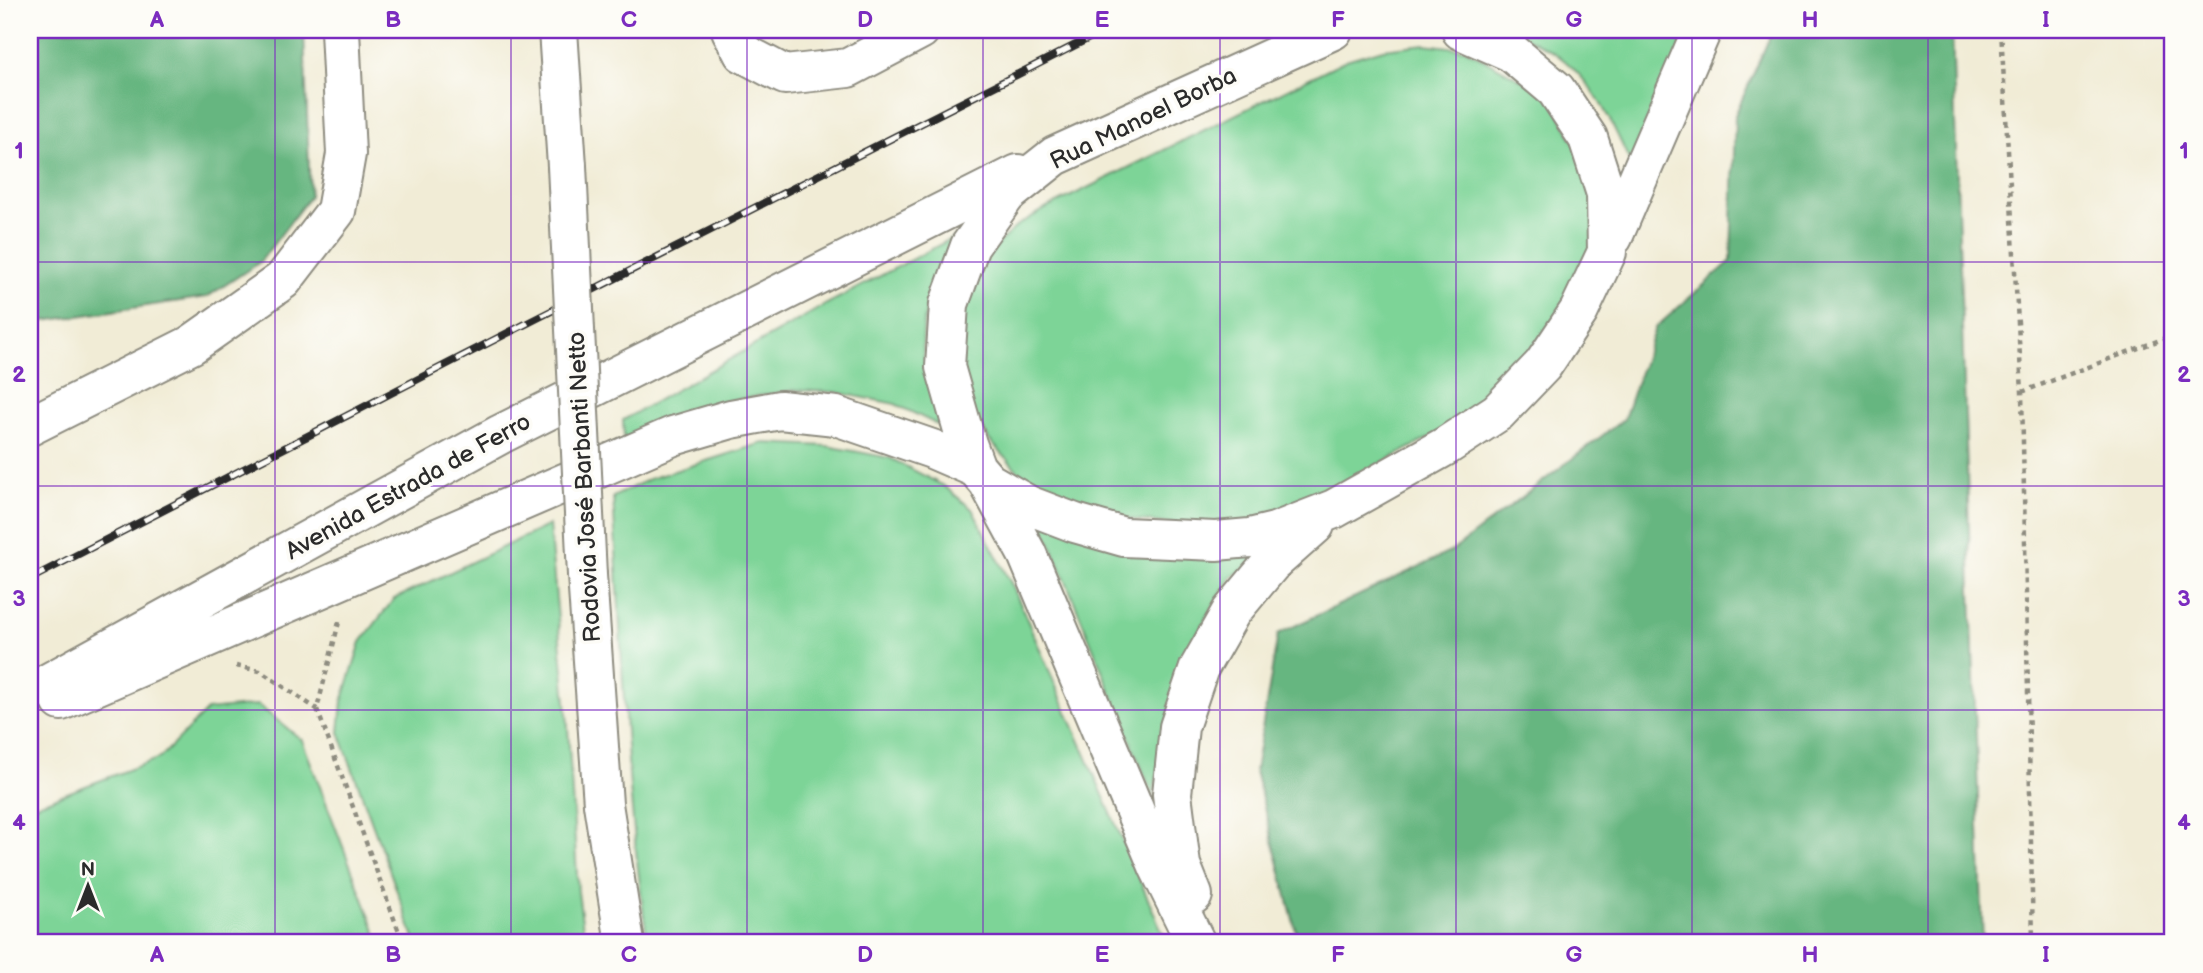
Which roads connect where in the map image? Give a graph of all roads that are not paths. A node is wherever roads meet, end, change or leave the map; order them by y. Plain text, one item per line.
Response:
1 (340, 30) edge
2 (558, 30) edge
3 (731, 30) edge
4 (920, 30) edge
5 (1333, 30) edge
6 (1461, 30) edge
7 (1702, 30) edge
8 (1055, 156) junction
9 (1607, 252) junction
10 (30, 426) edge
11 (982, 475) junction
12 (1334, 509) junction
13 (30, 694) edge
14 (30, 715) edge
15 (625, 943) edge
16 (1196, 943) edge
17 (1210, 943) edge

1 - 10 main road
2 - 15 main road, Rodovia José Barbanti Netto, bridge
3 - 4 main road
5 - 8 main road, Rua Manoel Borba
6 - 9 main road
7 - 9 main road
8 - 11 main road, Rua Manoel Borba
8 - 13 main road, Avenida Estrada de Ferro
9 - 12 main road
11 - 12 main road
11 - 14 main road, Avenida Estrada de Ferro
11 - 16 main road, Rua Manoel Borba
12 - 17 main road

